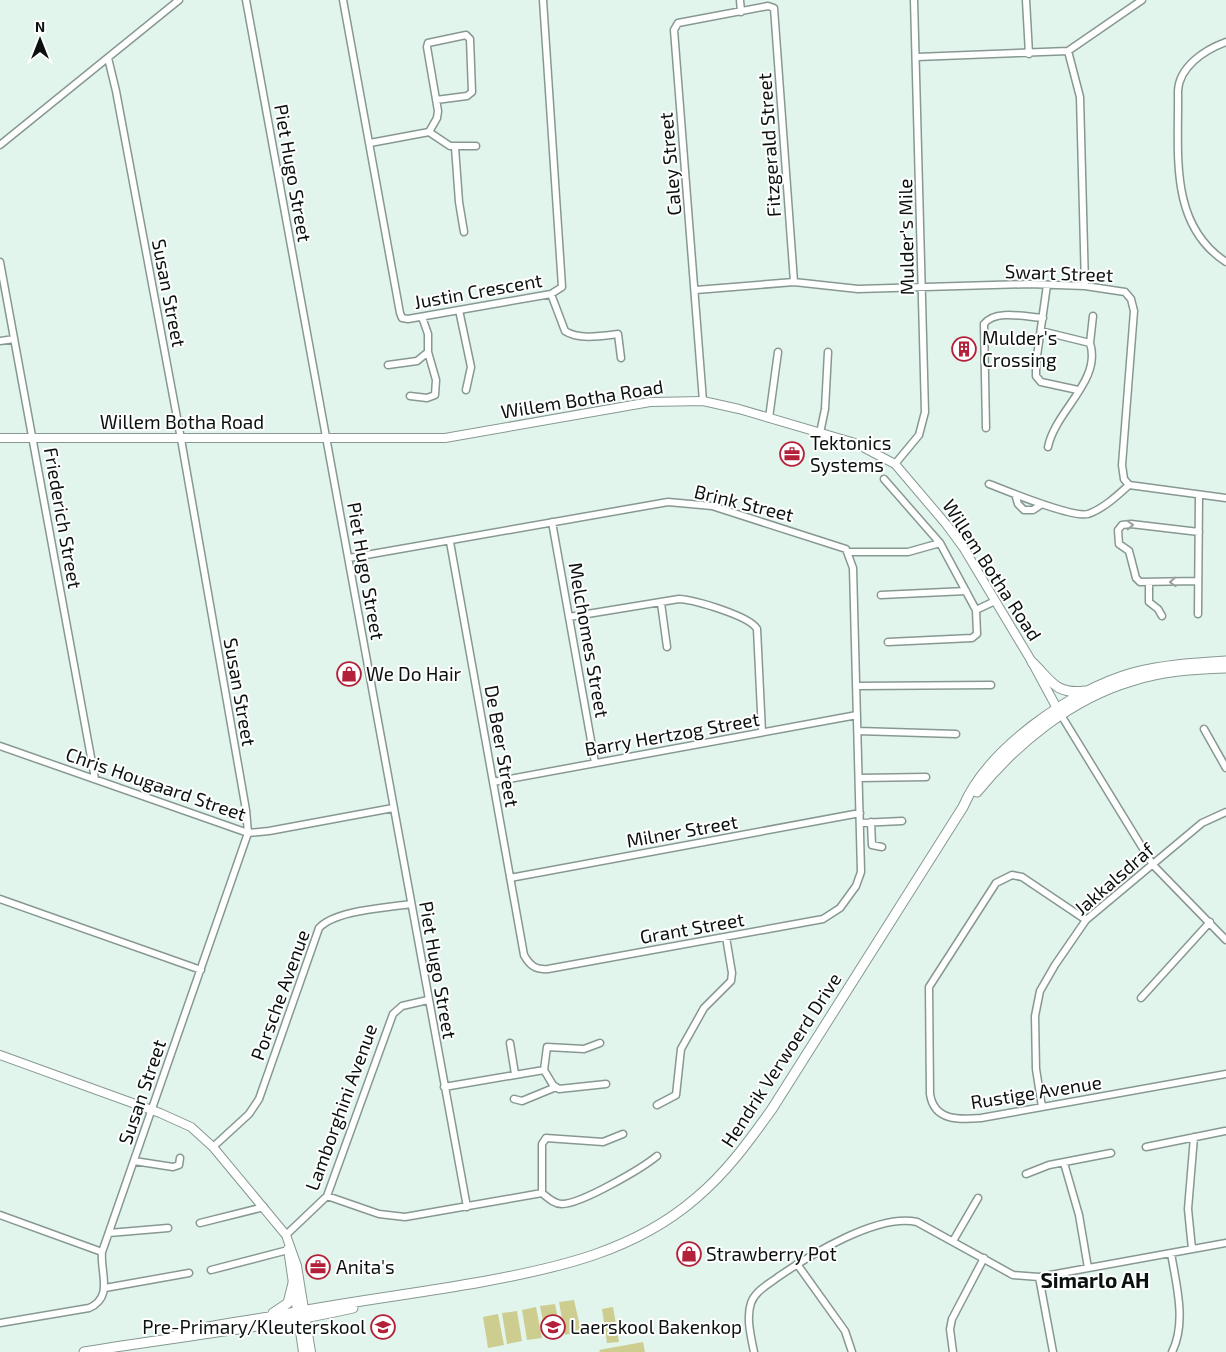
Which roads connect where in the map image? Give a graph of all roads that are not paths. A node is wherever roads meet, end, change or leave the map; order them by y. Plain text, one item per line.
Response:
1 (179, 0) edge
2 (246, 0) edge
3 (343, 0) edge
4 (543, 0) edge
5 (740, 0) edge
6 (914, 0) edge
7 (1026, 0) edge
8 (1142, 0) edge
9 (773, 6) joint
10 (741, 12) junction
11 (1226, 42) edge
12 (1068, 51) junction
13 (1029, 54) junction
14 (917, 57) junction
15 (108, 58) junction
16 (436, 100) junction
17 (429, 132) junction
18 (370, 143) junction
19 (0, 145) edge
20 (476, 146) dead end
21 (455, 147) junction
22 (464, 232) dead end
23 (0, 262) edge
24 (1226, 262) edge
25 (794, 282) junction
26 (1047, 285) junction
27 (1085, 286) junction
28 (921, 287) junction
29 (696, 290) junction
30 (551, 294) junction
31 (459, 310) junction
32 (1093, 316) dead end
33 (422, 317) junction
34 (1043, 318) junction
35 (1040, 332) junction
36 (14, 339) junction
37 (0, 341) edge
38 (1090, 343) junction
39 (428, 352) junction
40 (778, 352) dead end
41 (828, 352) dead end
42 (621, 358) dead end
43 (388, 365) dead end
44 (466, 390) dead end
45 (1078, 390) junction
46 (410, 396) dead end
47 (703, 401) junction
48 (769, 418) junction
49 (986, 428) dead end
50 (820, 433) junction
51 (0, 438) edge
52 (34, 438) junction
53 (326, 438) junction
54 (181, 439) junction
55 (1048, 447) dead end
56 (895, 464) junction
57 (884, 479) dead end
58 (989, 484) dead end
59 (1129, 485) junction
60 (1015, 494) junction
61 (1199, 495) junction
62 (1226, 498) edge
63 (1042, 504) junction
64 (552, 522) junction
65 (1199, 532) junction
66 (450, 542) junction
67 (940, 543) junction
68 (849, 552) junction
69 (349, 558) junction
70 (1198, 581) junction
71 (1149, 583) junction
72 (966, 591) junction
73 (881, 595) dead end
74 (995, 601) junction
75 (661, 603) junction
76 (976, 610) junction
77 (1198, 614) dead end
78 (1162, 616) dead end
79 (569, 617) junction
80 (888, 642) dead end
81 (667, 647) dead end
82 (1226, 661) edge
83 (1032, 662) junction
84 (1226, 668) edge
85 (991, 685) dead end
86 (857, 686) junction
87 (1092, 690) junction
88 (1059, 712) junction
89 (857, 715) junction
90 (1204, 729) dead end
91 (858, 730) junction
92 (762, 732) junction
93 (956, 734) dead end
94 (0, 746) edge
95 (596, 763) junction
96 (1226, 768) edge
97 (926, 777) dead end
98 (859, 778) junction
99 (95, 779) junction
100 (493, 782) junction
101 (393, 808) junction
102 (1226, 812) edge
103 (860, 814) junction
104 (902, 821) dead end
105 (871, 822) junction
106 (860, 823) junction
107 (248, 833) junction
108 (882, 847) dead end
109 (1153, 864) junction
110 (510, 878) junction
111 (0, 899) edge
112 (411, 904) junction
113 (1086, 920) junction
114 (1210, 922) junction
115 (726, 937) junction
116 (1226, 940) edge
117 (524, 955) joint
118 (201, 970) junction
119 (1141, 998) dead end
120 (428, 1000) junction
121 (510, 1042) dead end
122 (600, 1043) dead end
123 (0, 1055) edge
124 (544, 1070) junction
125 (515, 1074) junction
126 (1226, 1074) edge
127 (606, 1084) dead end
128 (444, 1087) junction
129 (556, 1087) junction
130 (514, 1099) dead end
131 (657, 1105) dead end
132 (1042, 1107) junction
133 (151, 1109) junction
134 (1226, 1131) edge
135 (623, 1134) dead end
136 (1194, 1138) junction
137 (213, 1147) junction
138 (1146, 1147) dead end
139 (1111, 1153) dead end
140 (657, 1156) dead end
141 (180, 1158) dead end
142 (134, 1161) junction
143 (1064, 1164) junction
144 (1026, 1174) dead end
145 (542, 1193) junction
146 (328, 1196) junction
147 (978, 1198) dead end
148 (264, 1207) junction
149 (467, 1207) junction
150 (0, 1214) edge
151 (200, 1223) dead end
152 (168, 1228) dead end
153 (109, 1233) junction
154 (953, 1241) junction
155 (287, 1242) junction
156 (1226, 1243) edge
157 (1192, 1249) junction
158 (102, 1252) junction
159 (1171, 1253) junction
160 (984, 1258) junction
161 (797, 1264) junction
162 (1088, 1268) junction
163 (211, 1270) dead end
164 (189, 1273) dead end
165 (1040, 1277) junction
166 (293, 1283) junction
167 (105, 1288) junction
168 (302, 1315) junction
169 (261, 1318) junction
170 (0, 1323) edge
171 (172, 1337) junction
172 (84, 1352) edge
173 (303, 1352) edge
174 (311, 1352) edge
175 (754, 1352) edge
176 (852, 1352) edge
177 (953, 1352) edge
178 (1053, 1352) edge
179 (1172, 1352) edge

1 - 15 street
2 - 53 street, Piet Hugo Street
3 - 18 street, Justin Crescent
4 - 30 street, Justin Crescent
5 - 10 street
6 - 14 street, Mulder's Mile
7 - 13 street
8 - 12 street
9 - 10 street, Caley Street
9 - 25 street, Fitzgerald Street
10 - 29 street, Caley Street
11 - 24 street
12 - 13 street
12 - 27 street
13 - 14 street
14 - 28 street, Mulder's Mile
15 - 19 street
15 - 54 street, Susan Street
16 - 16 street
16 - 17 street
17 - 18 street
17 - 21 street
18 - 33 street, Justin Crescent
20 - 21 street
21 - 22 street
23 - 36 street, Friederich Street
25 - 28 street, Swart Street
25 - 29 street, Swart Street
26 - 27 street, Swart Street
26 - 28 street, Swart Street
26 - 34 street
27 - 59 street, Swart Street
28 - 56 street, Mulder's Mile
29 - 47 street, Caley Street
30 - 31 street, Justin Crescent
30 - 42 street
31 - 33 street, Justin Crescent
31 - 44 street
32 - 38 street
33 - 39 street
34 - 35 street
34 - 49 street
35 - 38 street
35 - 45 street
36 - 37 street
36 - 52 street, Friederich Street
38 - 45 street
39 - 43 street
39 - 46 street
40 - 48 street
41 - 50 street
45 - 55 street
47 - 48 street, Willem Botha Road
47 - 53 street, Willem Botha Road
48 - 50 street, Willem Botha Road
50 - 56 street, Willem Botha Road
51 - 52 street, Willem Botha Road
52 - 54 street, Willem Botha Road
52 - 99 street, Friederich Street
53 - 54 street, Willem Botha Road
53 - 69 street, Piet Hugo Street
54 - 107 street, Susan Street
56 - 74 street, Willem Botha Road
57 - 67 street
58 - 60 street
59 - 61 street
59 - 63 street
60 - 63 street
60 - 63 street
61 - 62 street
61 - 65 street
64 - 66 street, Brink Street
64 - 68 street, Brink Street
64 - 79 street, Melchomes Street
65 - 70 street
71 -> 65 street
66 - 69 street, Brink Street
66 - 100 street, De Beer Street
67 - 68 street
67 - 72 street
68 - 86 street
69 - 101 street, Piet Hugo Street
70 -> 71 street
70 - 77 street
71 - 78 street
72 - 73 street
72 - 76 street
74 - 76 street
74 - 83 street, Willem Botha Road
75 - 79 street
75 - 81 street
75 - 92 street
76 - 80 street
79 - 95 street, Melchomes Street
82 - 87 main road, Hendrik Verwoerd Drive
83 - 87 main road
83 - 88 street, Willem Botha Road
84 - 88 main road, Hendrik Verwoerd Drive
85 - 86 street
86 - 89 street
87 - 88 main road, Hendrik Verwoerd Drive
88 - 109 street
88 - 168 main road, Hendrik Verwoerd Drive
89 - 91 street
89 - 92 street, Barry Hertzog Street
90 - 96 street
91 - 93 street
91 - 98 street
92 - 95 street, Barry Hertzog Street
94 - 99 street, Chris Hougaard Street
95 - 100 street, Barry Hertzog Street
97 - 98 street
98 - 103 street
99 - 107 street, Chris Hougaard Street
100 - 110 street, De Beer Street
101 - 107 street, Chris Hougaard Street
101 - 112 street, Piet Hugo Street
102 - 109 street, Jakkalsdraf
103 - 106 street
103 - 110 street, Milner Street
104 - 105 street
105 - 106 street
105 - 108 street
106 - 115 street, Grant Street
107 - 118 street, Susan Street
109 - 113 street, Jakkalsdraf
109 - 114 street
110 - 117 street, De Beer Street
111 - 118 street
112 - 120 street, Piet Hugo Street
112 - 137 street, Porsche Avenue
113 - 132 street, Jakkalsdraf
113 - 132 street, Rustige Avenue
114 - 116 street
114 - 119 street
115 - 117 street, Grant Street
115 - 131 street
118 - 133 street, Susan Street
120 - 128 street, Piet Hugo Street
120 - 146 street, Lamborghini Avenue
121 - 125 street
122 - 124 street
123 - 133 street
124 - 125 street
124 - 129 street
125 - 128 street
126 - 132 street, Rustige Avenue
127 - 129 street
128 - 149 street, Piet Hugo Street
129 - 130 street
133 - 137 street
133 - 142 street, Susan Street
134 - 136 street
135 - 145 street
136 - 138 street
136 - 157 street
137 - 148 street
139 - 143 street
140 - 145 street
141 - 142 street
142 - 153 street, Susan Street
143 - 144 street
143 - 162 street
145 - 149 street
146 - 149 street
146 - 155 street, Lamborghini Avenue
147 - 154 street
148 - 151 street
148 - 155 street
150 - 158 street
152 - 153 street
153 - 158 street, Susan Street
154 - 160 street
154 - 161 street
155 - 163 street
155 - 166 street
155 - 168 street
156 - 157 street
157 - 159 street
158 - 167 street, Susan Street
159 - 162 street
159 - 179 street
160 - 165 street
160 - 177 street
161 - 175 street
161 - 176 street
162 - 165 street
164 - 167 street
165 - 178 street
166 - 168 street
166 - 169 main road
167 - 170 street
168 - 169 main road, Hendrik Verwoerd Drive
168 - 171 main road, Hendrik Verwoerd Drive
168 - 173 street
168 - 174 street
169 - 171 main road, Hendrik Verwoerd Drive
171 - 172 main road, Hendrik Verwoerd Drive

